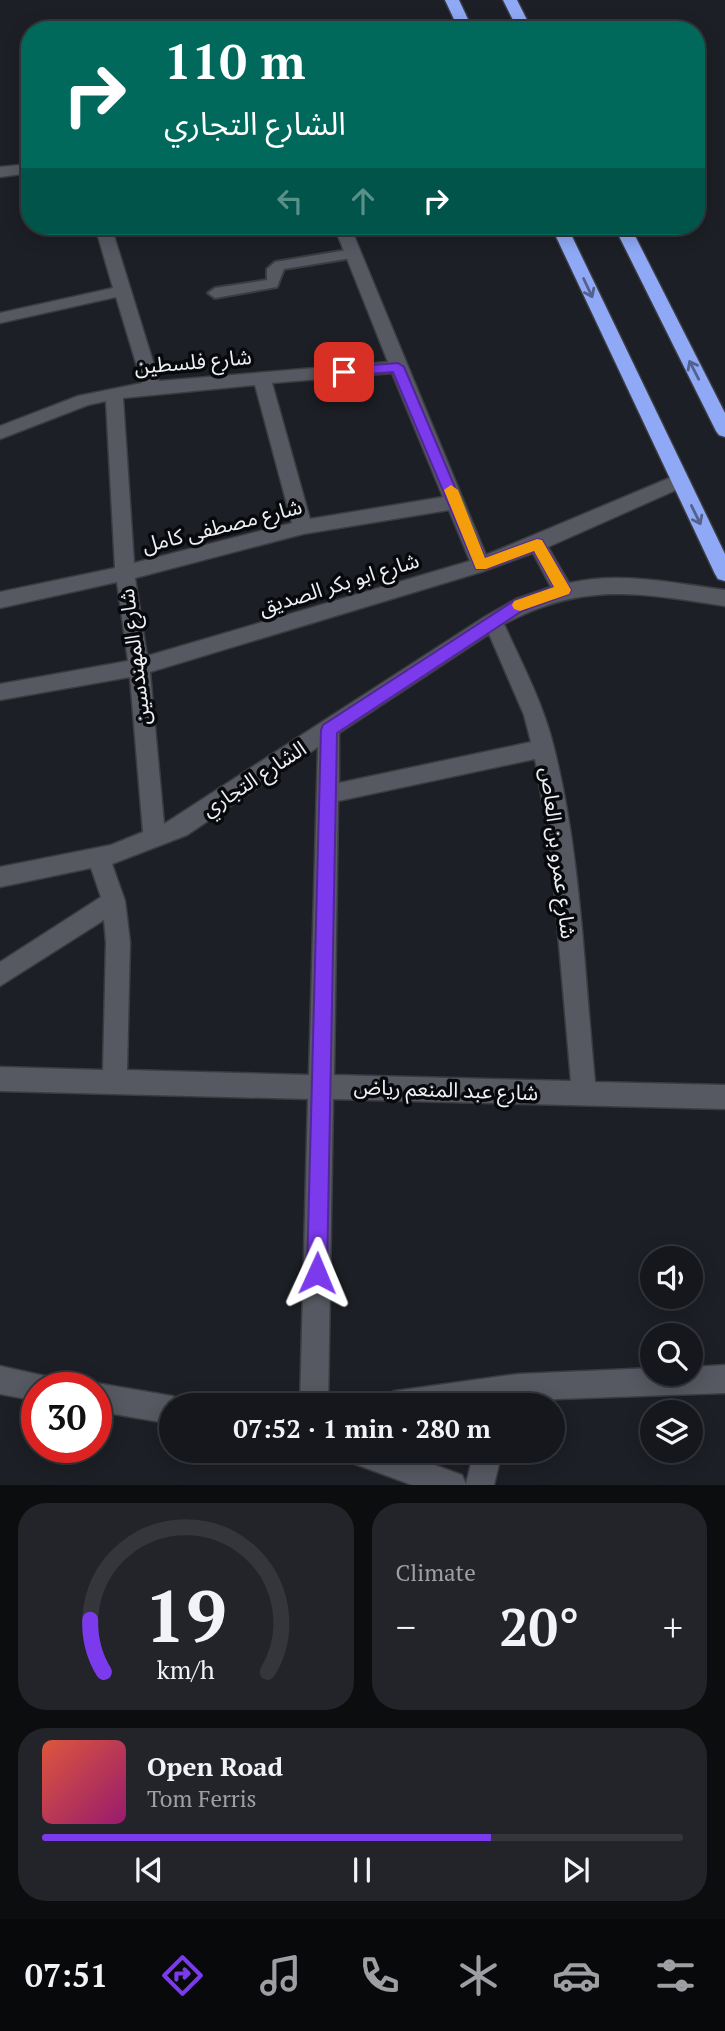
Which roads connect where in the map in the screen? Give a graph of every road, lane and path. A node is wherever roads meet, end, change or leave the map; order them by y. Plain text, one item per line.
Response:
1 (452, 0) edge
2 (510, 0) edge
3 (462, 21) edge
4 (520, 21) edge
5 (21, 169) edge
6 (0, 172) edge
7 (106, 235) edge
8 (346, 235) edge
9 (563, 235) edge
10 (627, 235) edge
11 (353, 254) junction
12 (122, 291) junction
13 (215, 293) dead end
14 (0, 317) edge
15 (398, 367) junction
16 (262, 379) junction
17 (152, 388) junction
18 (114, 393) junction
19 (725, 431) edge
20 (0, 433) edge
21 (679, 481) junction
22 (456, 502) junction
23 (303, 527) junction
24 (537, 544) junction
25 (481, 565) junction
26 (125, 573) junction
27 (725, 574) edge
28 (563, 590) junction
29 (725, 598) edge
30 (0, 600) edge
31 (494, 621) junction
32 (139, 667) junction
33 (0, 692) edge
34 (329, 730) junction
35 (544, 748) junction
36 (328, 794) junction
37 (154, 838) junction
38 (98, 857) junction
39 (0, 877) edge
40 (114, 901) junction
41 (0, 975) edge
42 (0, 1079) edge
43 (115, 1081) junction
44 (321, 1087) junction
45 (584, 1094) junction
46 (725, 1097) edge
47 (725, 1379) edge
48 (0, 1380) edge
49 (21, 1384) edge
50 (314, 1393) edge
51 (551, 1393) edge
52 (112, 1400) edge
53 (159, 1408) edge
54 (391, 1463) edge
55 (485, 1463) edge
56 (452, 1485) edge
57 (480, 1485) edge

1 - 3 highway
2 - 4 highway
5 - 6 street
7 - 12 street
8 - 11 street
9 -> 21 highway
19 -> 10 highway
11 - 13 lane
11 - 15 street
12 - 14 street
12 - 17 street
15 - 16 street, شارع فلسطين
15 - 22 street
16 - 17 street, شارع فلسطين
16 - 23 street
17 - 18 street, شارع فلسطين
18 - 20 street, شارع فلسطين
18 - 26 street, شارع المهندسين
21 - 24 street, شارع ابو بكر الصديق
21 -> 27 highway
22 - 23 street, شارع مصطفى كامل
22 - 25 street
23 - 26 street, شارع مصطفى كامل
24 - 25 street, شارع ابو بكر الصديق
24 - 28 street
25 - 32 street, شارع ابو بكر الصديق
26 - 30 street, شارع مصطفى كامل
26 - 32 street, شارع المهندسين
28 - 29 street, الشارع التجاري
28 - 31 street, الشارع التجاري
31 - 34 street, الشارع التجاري
31 - 35 street, شارع عمرو بن العاص
32 - 33 street, شارع ابو بكر الصديق
32 - 37 street, شارع المهندسين
34 - 36 street
34 - 37 street, الشارع التجاري
35 - 36 street
35 - 45 street, شارع عمرو بن العاص
36 - 44 street
37 - 38 street, الشارع التجاري
38 - 39 street, الشارع التجاري
38 - 40 street
40 - 41 street
40 - 43 street
42 - 43 street, شارع عبد المنعم رياض
43 - 44 street, شارع عبد المنعم رياض
44 - 45 street, شارع عبد المنعم رياض
44 - 50 street
45 - 46 street, شارع عبد المنعم رياض
47 - 51 street
48 - 49 street
52 - 53 street
54 - 56 street
55 - 57 street

